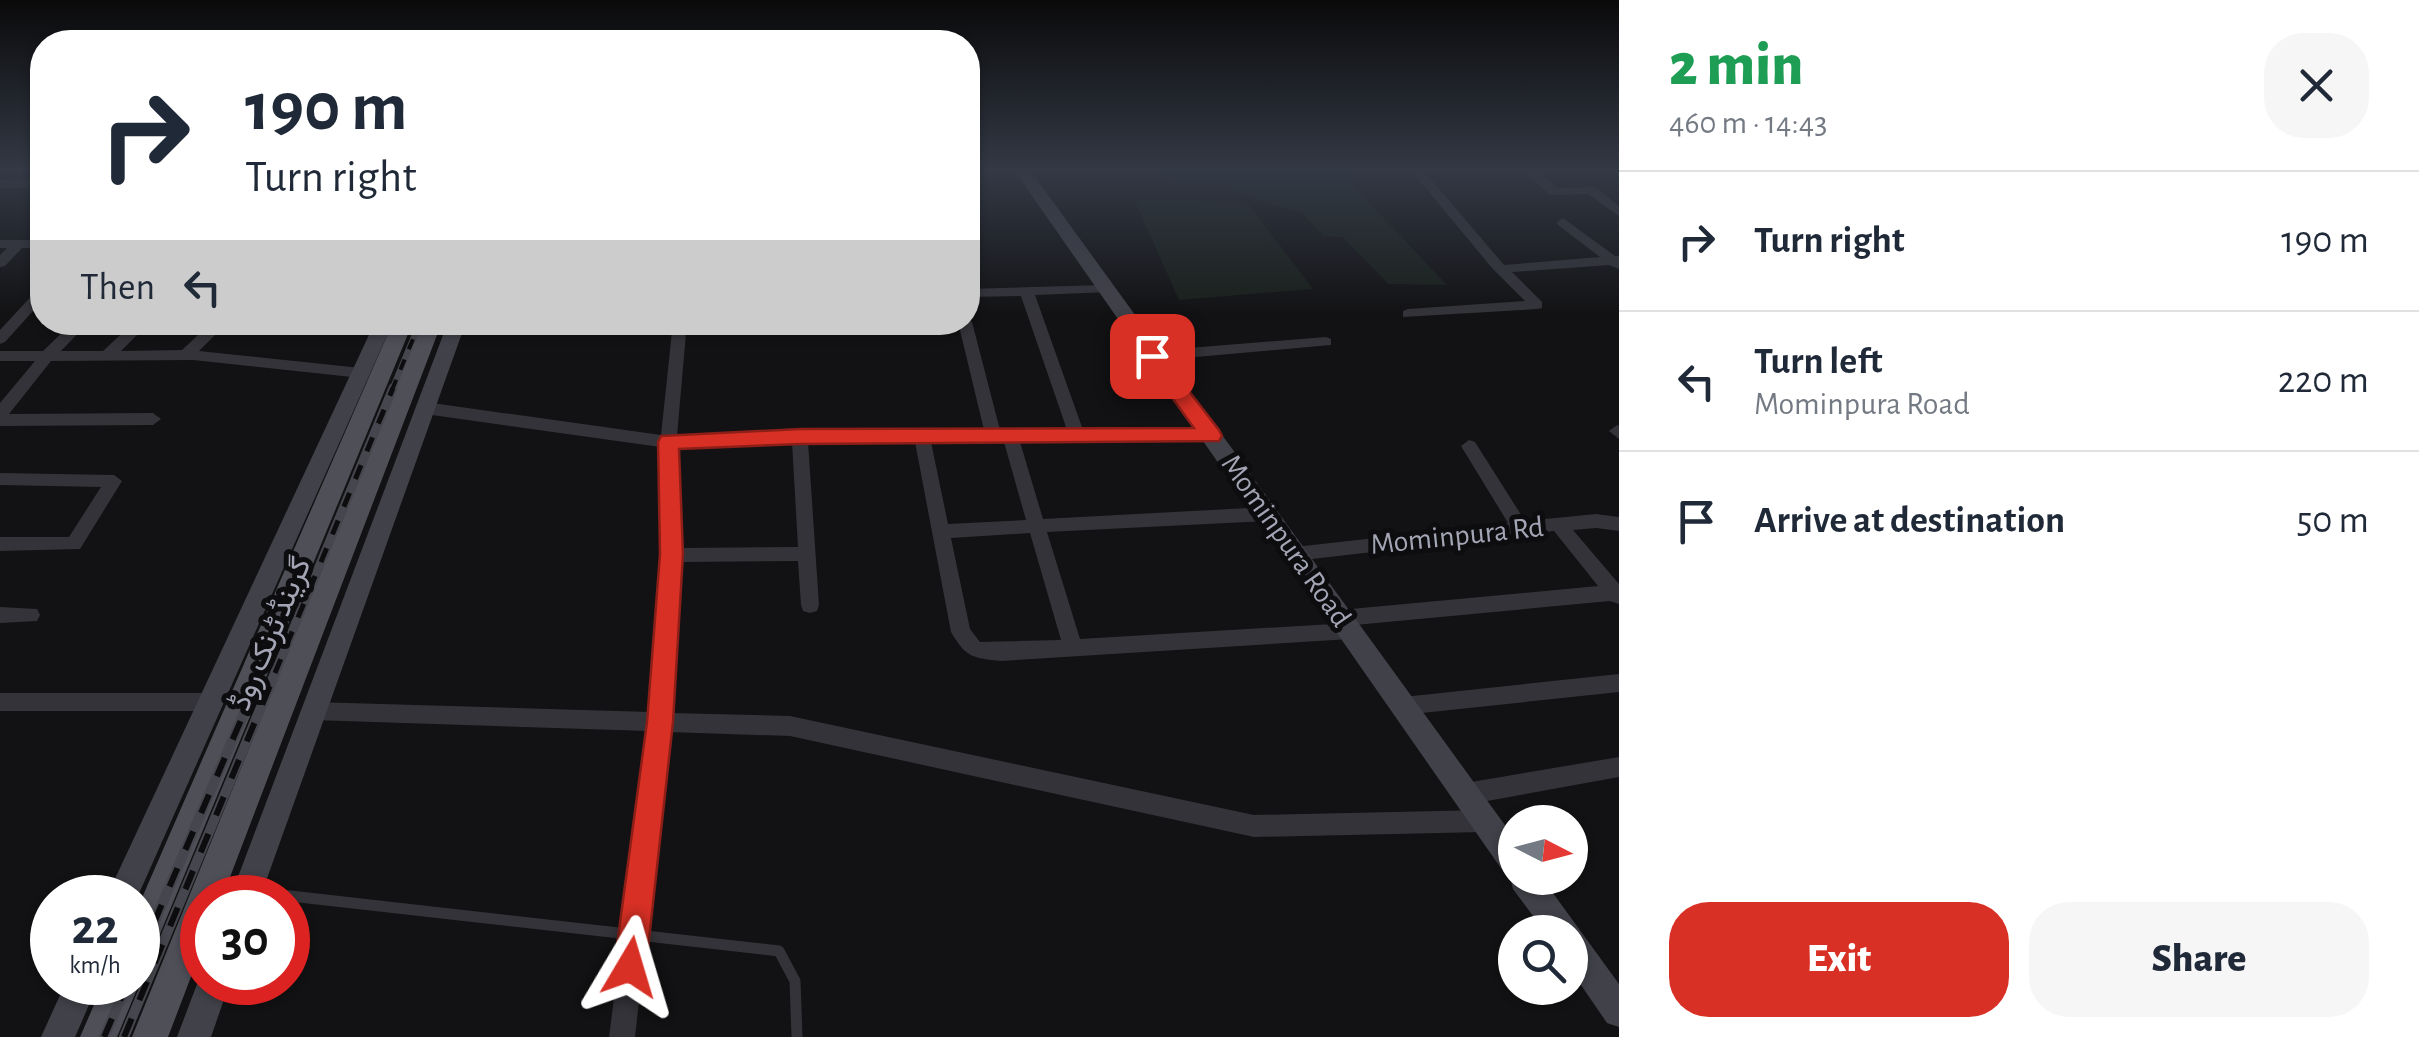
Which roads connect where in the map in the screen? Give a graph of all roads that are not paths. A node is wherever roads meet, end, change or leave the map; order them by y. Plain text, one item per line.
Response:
1 (1055, 218) edge
2 (1458, 218) edge
3 (1564, 222) dead end
4 (30, 243) edge
5 (0, 244) edge
6 (18, 244) junction
7 (1617, 262) edge
8 (0, 263) edge
9 (1501, 269) junction
10 (1104, 289) junction
11 (980, 293) edge
12 (1027, 293) junction
13 (30, 306) edge
14 (1408, 314) dead end
15 (0, 317) edge
16 (20, 317) junction
17 (69, 335) edge
18 (130, 335) edge
19 (207, 335) edge
20 (378, 335) edge
21 (398, 335) edge
22 (427, 335) edge
23 (452, 335) edge
24 (679, 335) edge
25 (969, 335) edge
26 (0, 338) edge
27 (1326, 342) dead end
28 (108, 355) junction
29 (186, 355) junction
30 (0, 356) edge
31 (47, 356) junction
32 (1152, 356) junction
33 (361, 373) junction
34 (426, 408) junction
35 (0, 417) edge
36 (154, 420) dead end
37 (800, 436) junction
38 (922, 436) junction
39 (1001, 436) junction
40 (1077, 436) junction
41 (1211, 436) junction
42 (668, 442) junction
43 (1469, 446) dead end
44 (0, 480) edge
45 (321, 489) junction
46 (1268, 514) junction
47 (1558, 524) junction
48 (1619, 524) edge
49 (1037, 525) junction
50 (1521, 529) junction
51 (942, 530) junction
52 (0, 544) edge
53 (672, 554) junction
54 (807, 554) junction
55 (1295, 554) junction
56 (1617, 594) edge
57 (810, 605) dead end
58 (0, 615) edge
59 (30, 615) dead end
60 (1345, 624) junction
61 (1072, 645) junction
62 (1619, 683) edge
63 (0, 702) edge
64 (209, 702) junction
65 (1403, 706) junction
66 (313, 711) junction
67 (660, 722) junction
68 (1619, 767) edge
69 (1466, 794) junction
70 (1484, 820) junction
71 (1498, 840) edge
72 (131, 875) edge
73 (214, 875) edge
74 (253, 875) edge
75 (160, 891) edge
76 (310, 900) edge
77 (634, 932) junction
78 (180, 960) edge
79 (1588, 967) edge
80 (73, 1005) edge
81 (112, 1005) edge
82 (206, 1005) edge
83 (1619, 1011) edge
84 (58, 1037) edge
85 (98, 1037) edge
86 (150, 1037) edge
87 (194, 1037) edge
88 (622, 1037) edge
89 (797, 1037) edge

1 - 10 street, Mominpura Road
2 - 9 street
3 - 7 street
4 - 6 street
5 - 6 street
6 - 8 street
7 - 9 street
9 - 14 street
10 - 12 street
10 - 32 street, Mominpura Road
11 - 12 street
12 - 40 street
13 - 16 street
15 - 16 street
16 - 26 street
17 - 31 street
18 - 28 street
19 - 29 street
20 - 33 street
21 - 45 main road, گرینڈ ٹرنک روڈ
22 - 73 main road, گرینڈ ٹرنک روڈ
23 - 34 street
24 - 42 street
25 - 39 street
27 - 32 street
28 - 29 street
28 - 31 street
29 - 33 street
30 - 31 street
31 - 35 street
32 - 41 street, Mominpura Road
33 - 45 street
34 - 42 street
34 - 66 street
35 - 36 street
37 - 38 street
37 - 42 street
37 - 54 street
38 - 39 street
38 - 51 street
39 - 40 street
39 - 49 street
40 - 41 street
41 - 46 street, Mominpura Road
42 - 53 street
43 - 50 street
44 - 52 street
45 - 64 street
45 - 75 main road, گرینڈ ٹرنک روڈ
46 - 49 street
46 - 55 street, Mominpura Road
47 - 48 street, Mominpura Rd
47 - 50 street, Mominpura Rd
47 - 56 street
49 - 51 street
49 - 61 street
50 - 55 street, Mominpura Rd
51 - 61 street
53 - 54 street
53 - 67 street
54 - 57 street
55 - 60 street, Mominpura Road
56 - 60 street
58 - 59 street
60 - 61 street
60 - 65 street, Mominpura Road
62 - 65 street
63 - 64 street
64 - 72 street
65 - 69 street, Mominpura Road
66 - 67 street
66 - 74 street
67 - 70 street
67 - 77 street
68 - 69 street
69 - 70 street, Mominpura Road
70 - 71 street, Mominpura Road
76 - 77 lane
77 - 88 street
77 - 89 lane
78 - 86 main road
79 - 83 street
80 - 84 street
81 - 85 main road
82 - 87 street

